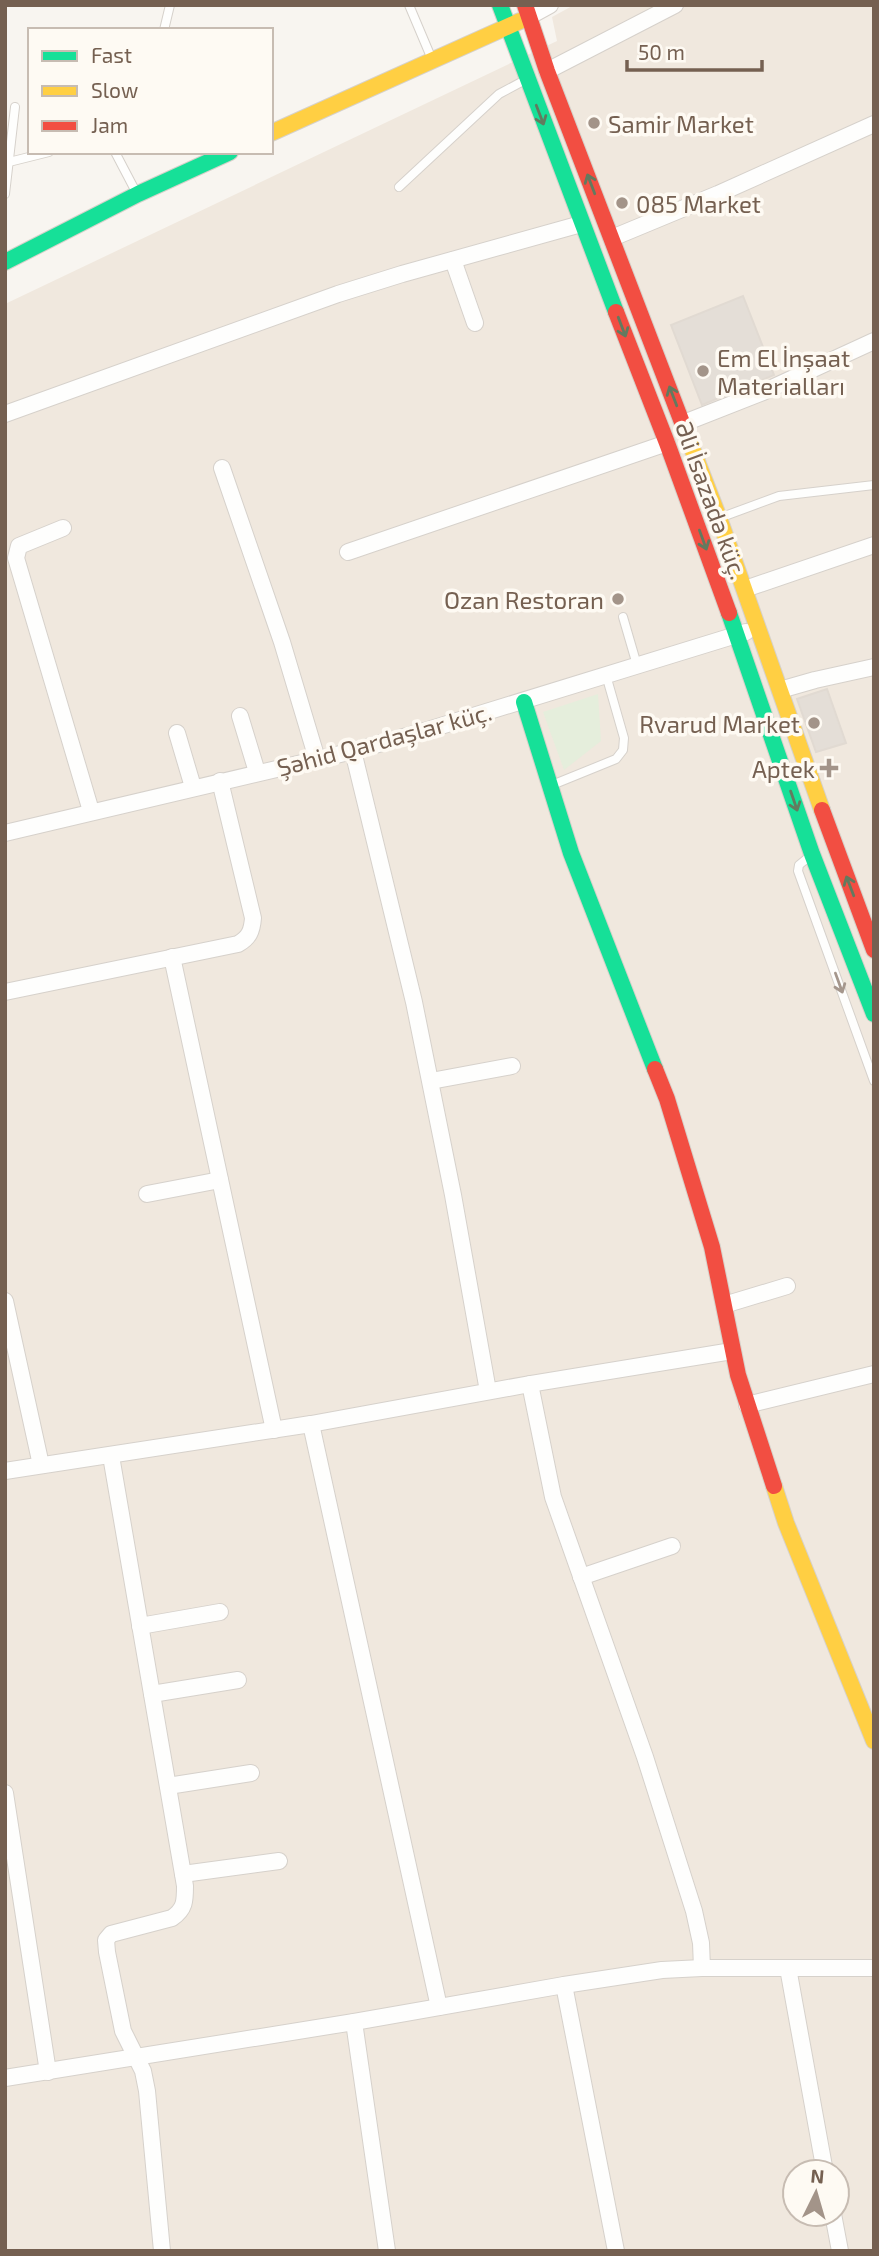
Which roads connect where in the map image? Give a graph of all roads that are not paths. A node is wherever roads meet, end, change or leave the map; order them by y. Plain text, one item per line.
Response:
1 (170, 5) edge
2 (409, 5) edge
3 (500, 5) edge
4 (550, 5) edge
5 (675, 5) edge
6 (527, 11) edge
7 (508, 27) junction
8 (164, 28) edge
9 (432, 60) junction
10 (547, 71) junction
11 (527, 79) junction
12 (15, 107) dead end
13 (874, 124) edge
14 (273, 132) edge
15 (41, 154) edge
16 (116, 154) edge
17 (226, 154) edge
18 (7, 162) edge
19 (399, 187) dead end
20 (5, 194) edge
21 (138, 194) junction
22 (582, 224) junction
23 (612, 238) junction
24 (6, 260) edge
25 (453, 260) junction
26 (475, 323) dead end
27 (874, 341) edge
28 (5, 414) edge
29 (684, 423) junction
30 (667, 443) junction
31 (222, 468) dead end
32 (874, 485) edge
33 (719, 518) junction
34 (63, 527) dead end
35 (874, 545) edge
36 (348, 552) dead end
37 (745, 589) junction
38 (723, 596) junction
39 (623, 617) dead end
40 (758, 628) junction
41 (737, 635) junction
42 (637, 665) junction
43 (874, 667) edge
44 (606, 675) junction
45 (780, 690) junction
46 (524, 702) junction
47 (240, 716) dead end
48 (177, 733) dead end
49 (352, 751) junction
50 (317, 759) junction
51 (257, 772) junction
52 (220, 781) junction
53 (549, 786) junction
54 (193, 787) junction
55 (91, 811) junction
56 (5, 833) edge
57 (812, 855) junction
58 (874, 950) edge
59 (172, 957) junction
60 (5, 992) edge
61 (874, 1014) edge
62 (512, 1066) dead end
63 (874, 1081) edge
64 (430, 1082) junction
65 (220, 1181) junction
66 (146, 1194) dead end
67 (787, 1286) dead end
68 (5, 1301) edge
69 (724, 1305) junction
70 (732, 1351) junction
71 (874, 1374) edge
72 (530, 1384) junction
73 (488, 1391) junction
74 (747, 1405) junction
75 (311, 1424) junction
76 (274, 1430) junction
77 (111, 1455) junction
78 (41, 1465) junction
79 (5, 1471) edge
80 (672, 1546) dead end
81 (581, 1577) junction
82 (220, 1612) dead end
83 (140, 1626) junction
84 (238, 1680) dead end
85 (152, 1694) junction
86 (874, 1741) edge
87 (251, 1773) dead end
88 (168, 1786) junction
89 (5, 1793) edge
90 (279, 1861) dead end
91 (183, 1874) junction
92 (702, 1968) junction
93 (788, 1968) junction
94 (874, 1968) edge
95 (564, 1984) junction
96 (439, 2007) junction
97 (354, 2022) junction
98 (136, 2057) junction
99 (48, 2072) junction
100 (5, 2078) edge
101 (822, 2158) edge
102 (836, 2228) edge
103 (162, 2251) edge
104 (387, 2251) edge
105 (615, 2251) edge
106 (840, 2251) edge

1 - 8 lane
2 - 9 lane
3 - 7 main road, Əli İsazadə küç.
4 - 6 street
5 - 10 street
6 - 7 main road
6 - 10 main road, Əli İsazadə küç.
7 - 9 main road
7 - 11 main road, Əli İsazadə küç.
9 - 14 main road
10 - 11 main road
23 -> 10 main road, Əli İsazadə küç.
11 - 19 lane
11 -> 22 main road, Əli İsazadə küç.
12 - 18 lane
13 - 23 street
15 - 18 lane
16 - 21 lane
17 - 21 main road
18 - 20 lane
21 - 24 main road
22 - 25 street
22 -> 30 main road, Əli İsazadə küç.
29 -> 23 main road, Əli İsazadə küç.
25 - 26 street
25 - 28 street
27 - 29 street
29 - 33 main road, Əli İsazadə küç.
30 - 36 street
30 -> 38 main road, Əli İsazadə küç.
31 - 50 street
32 - 33 lane
33 - 37 main road, Əli İsazadə küç.
34 - 55 street
35 - 37 street
37 - 38 main road
37 - 40 main road, Əli İsazadə küç.
38 - 41 main road, Əli İsazadə küç.
39 - 42 lane
40 - 41 street, Şəhid Qardaşlar küç.
40 - 45 main road, Əli İsazadə küç.
41 - 42 street, Şəhid Qardaşlar küç.
41 -> 57 main road, Əli İsazadə küç.
42 - 44 street, Şəhid Qardaşlar küç.
43 - 45 street
44 - 46 street, Şəhid Qardaşlar küç.
44 - 53 lane
58 -> 45 main road, Əli İsazadə küç.
46 - 49 street, Şəhid Qardaşlar küç.
46 - 53 main road
47 - 51 street
48 - 54 street
49 - 50 street, Şəhid Qardaşlar küç.
49 - 64 street
50 - 51 street, Şəhid Qardaşlar küç.
51 - 52 street, Şəhid Qardaşlar küç.
52 - 54 street, Şəhid Qardaşlar küç.
52 - 59 street
53 - 69 main road
54 - 55 street, Şəhid Qardaşlar küç.
55 - 56 street, Şəhid Qardaşlar küç.
57 - 61 main road, Əli İsazadə küç.
57 -> 63 lane
59 - 60 street
59 - 65 street
62 - 64 street
64 - 73 street
65 - 66 street
65 - 76 street
67 - 69 street
68 - 78 street
69 - 70 main road
70 - 72 street
70 - 74 main road
71 - 74 street
72 - 73 street
72 - 81 street
73 - 75 street
74 - 86 main road
75 - 76 street
75 - 96 street
76 - 77 street
77 - 78 street
77 - 83 street
78 - 79 street
80 - 81 street
81 - 92 street
82 - 83 street
83 - 85 street
84 - 85 street
85 - 88 street
87 - 88 street
88 - 91 street
89 - 99 street
90 - 91 street
91 - 98 street
92 - 93 street
92 - 95 street
93 - 94 street
93 - 101 street
95 - 96 street
95 - 105 street
96 - 97 street
97 - 98 street
97 - 104 street
98 - 99 street
98 - 103 street
99 - 100 street
102 - 106 street

